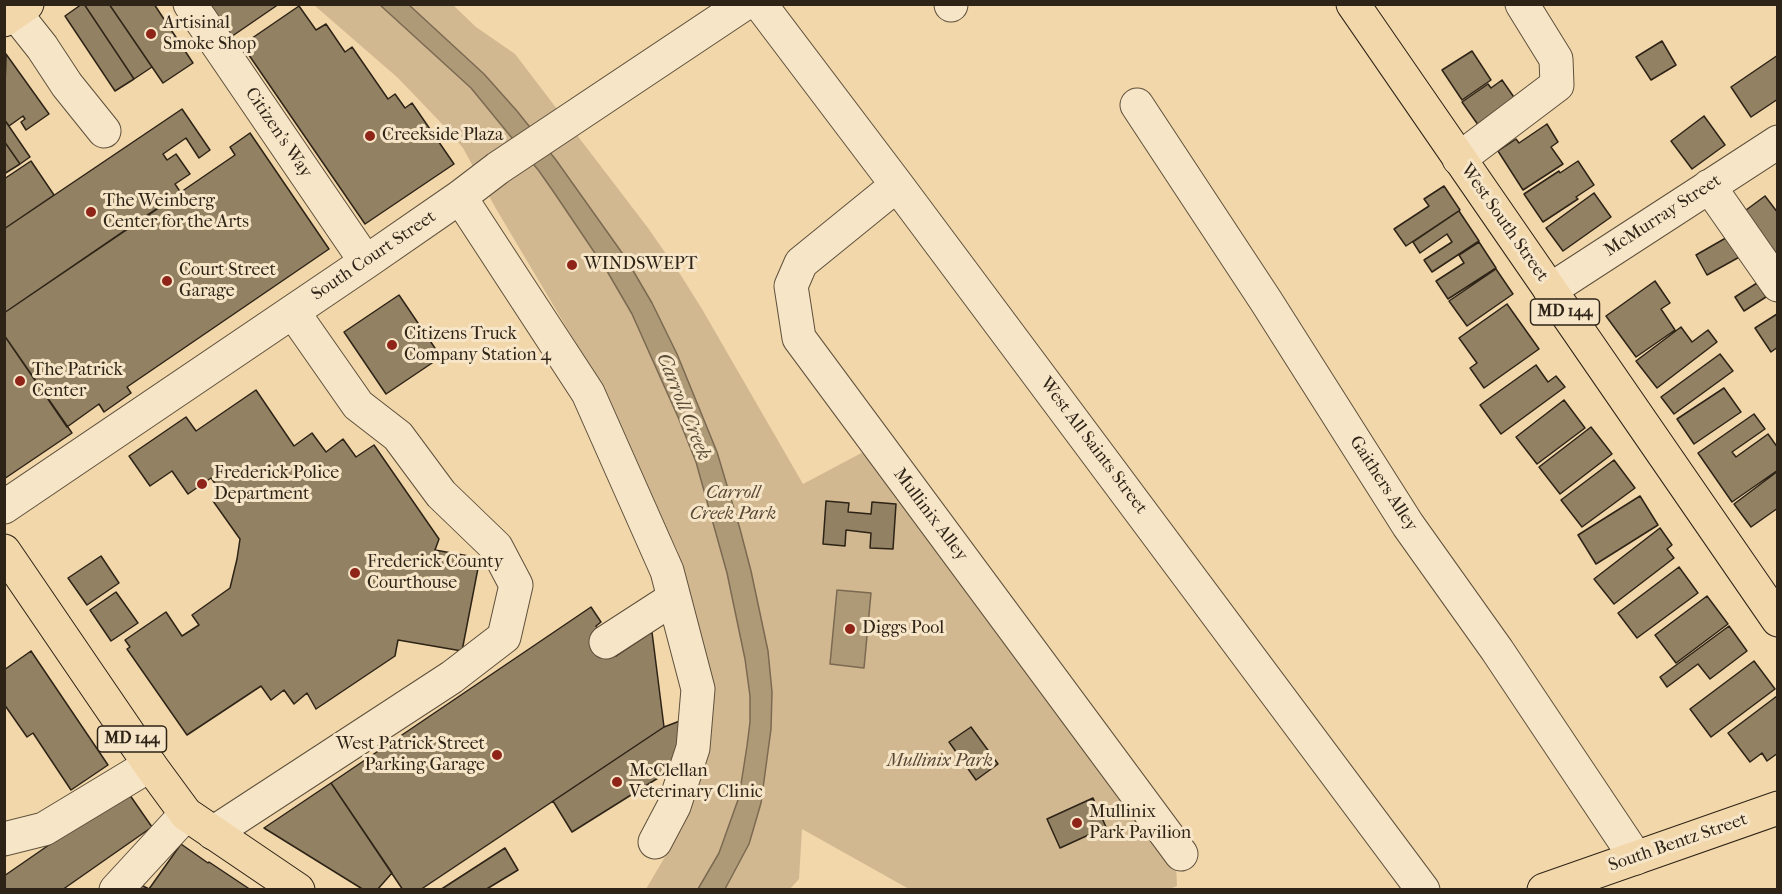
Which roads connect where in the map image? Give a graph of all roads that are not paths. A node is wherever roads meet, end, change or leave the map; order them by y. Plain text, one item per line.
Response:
1 (190, 4) edge
2 (744, 4) edge
3 (760, 4) edge
4 (1353, 4) edge
5 (1522, 4) edge
6 (15, 12) edge
7 (1137, 105) dead end
8 (104, 131) dead end
9 (1778, 142) edge
10 (1459, 159) junction
11 (897, 185) junction
12 (1709, 186) junction
13 (460, 197) junction
14 (366, 261) junction
15 (1778, 285) edge
16 (1550, 290) junction
17 (293, 312) junction
18 (4, 507) edge
19 (4, 551) edge
20 (674, 598) junction
21 (1778, 620) edge
22 (606, 642) dead end
23 (150, 765) junction
24 (1778, 808) edge
25 (186, 814) junction
26 (213, 833) junction
27 (4, 839) edge
28 (655, 842) dead end
29 (1181, 854) dead end
30 (1636, 858) junction
31 (297, 889) edge
32 (116, 890) edge
33 (1423, 890) edge
34 (1544, 890) edge

1 - 14 street, Citizen's Way
2 - 13 street, South Court Street
3 - 11 street, West All Saints Street
4 - 10 main road, West South Street / MD 144
5 - 10 street
6 - 8 street
7 - 30 street, Gaithers Alley
9 - 12 street, McMurray Street
10 - 16 main road, West South Street / MD 144
11 - 29 street, Mullinix Alley
11 - 33 street, West All Saints Street
12 - 15 street
12 - 16 street, McMurray Street
13 - 14 street, South Court Street
13 - 20 street
14 - 17 street, South Court Street
16 - 21 main road, West South Street / MD 144
17 - 18 street, South Court Street
17 - 26 street
19 - 23 main road, MD 144
20 - 22 street
20 - 28 street
23 - 25 main road, MD 144
23 - 27 street
24 - 30 main road, South Bentz Street
25 - 26 main road, MD 144
25 - 32 street
26 - 31 main road, MD 144
30 - 34 main road, South Bentz Street

